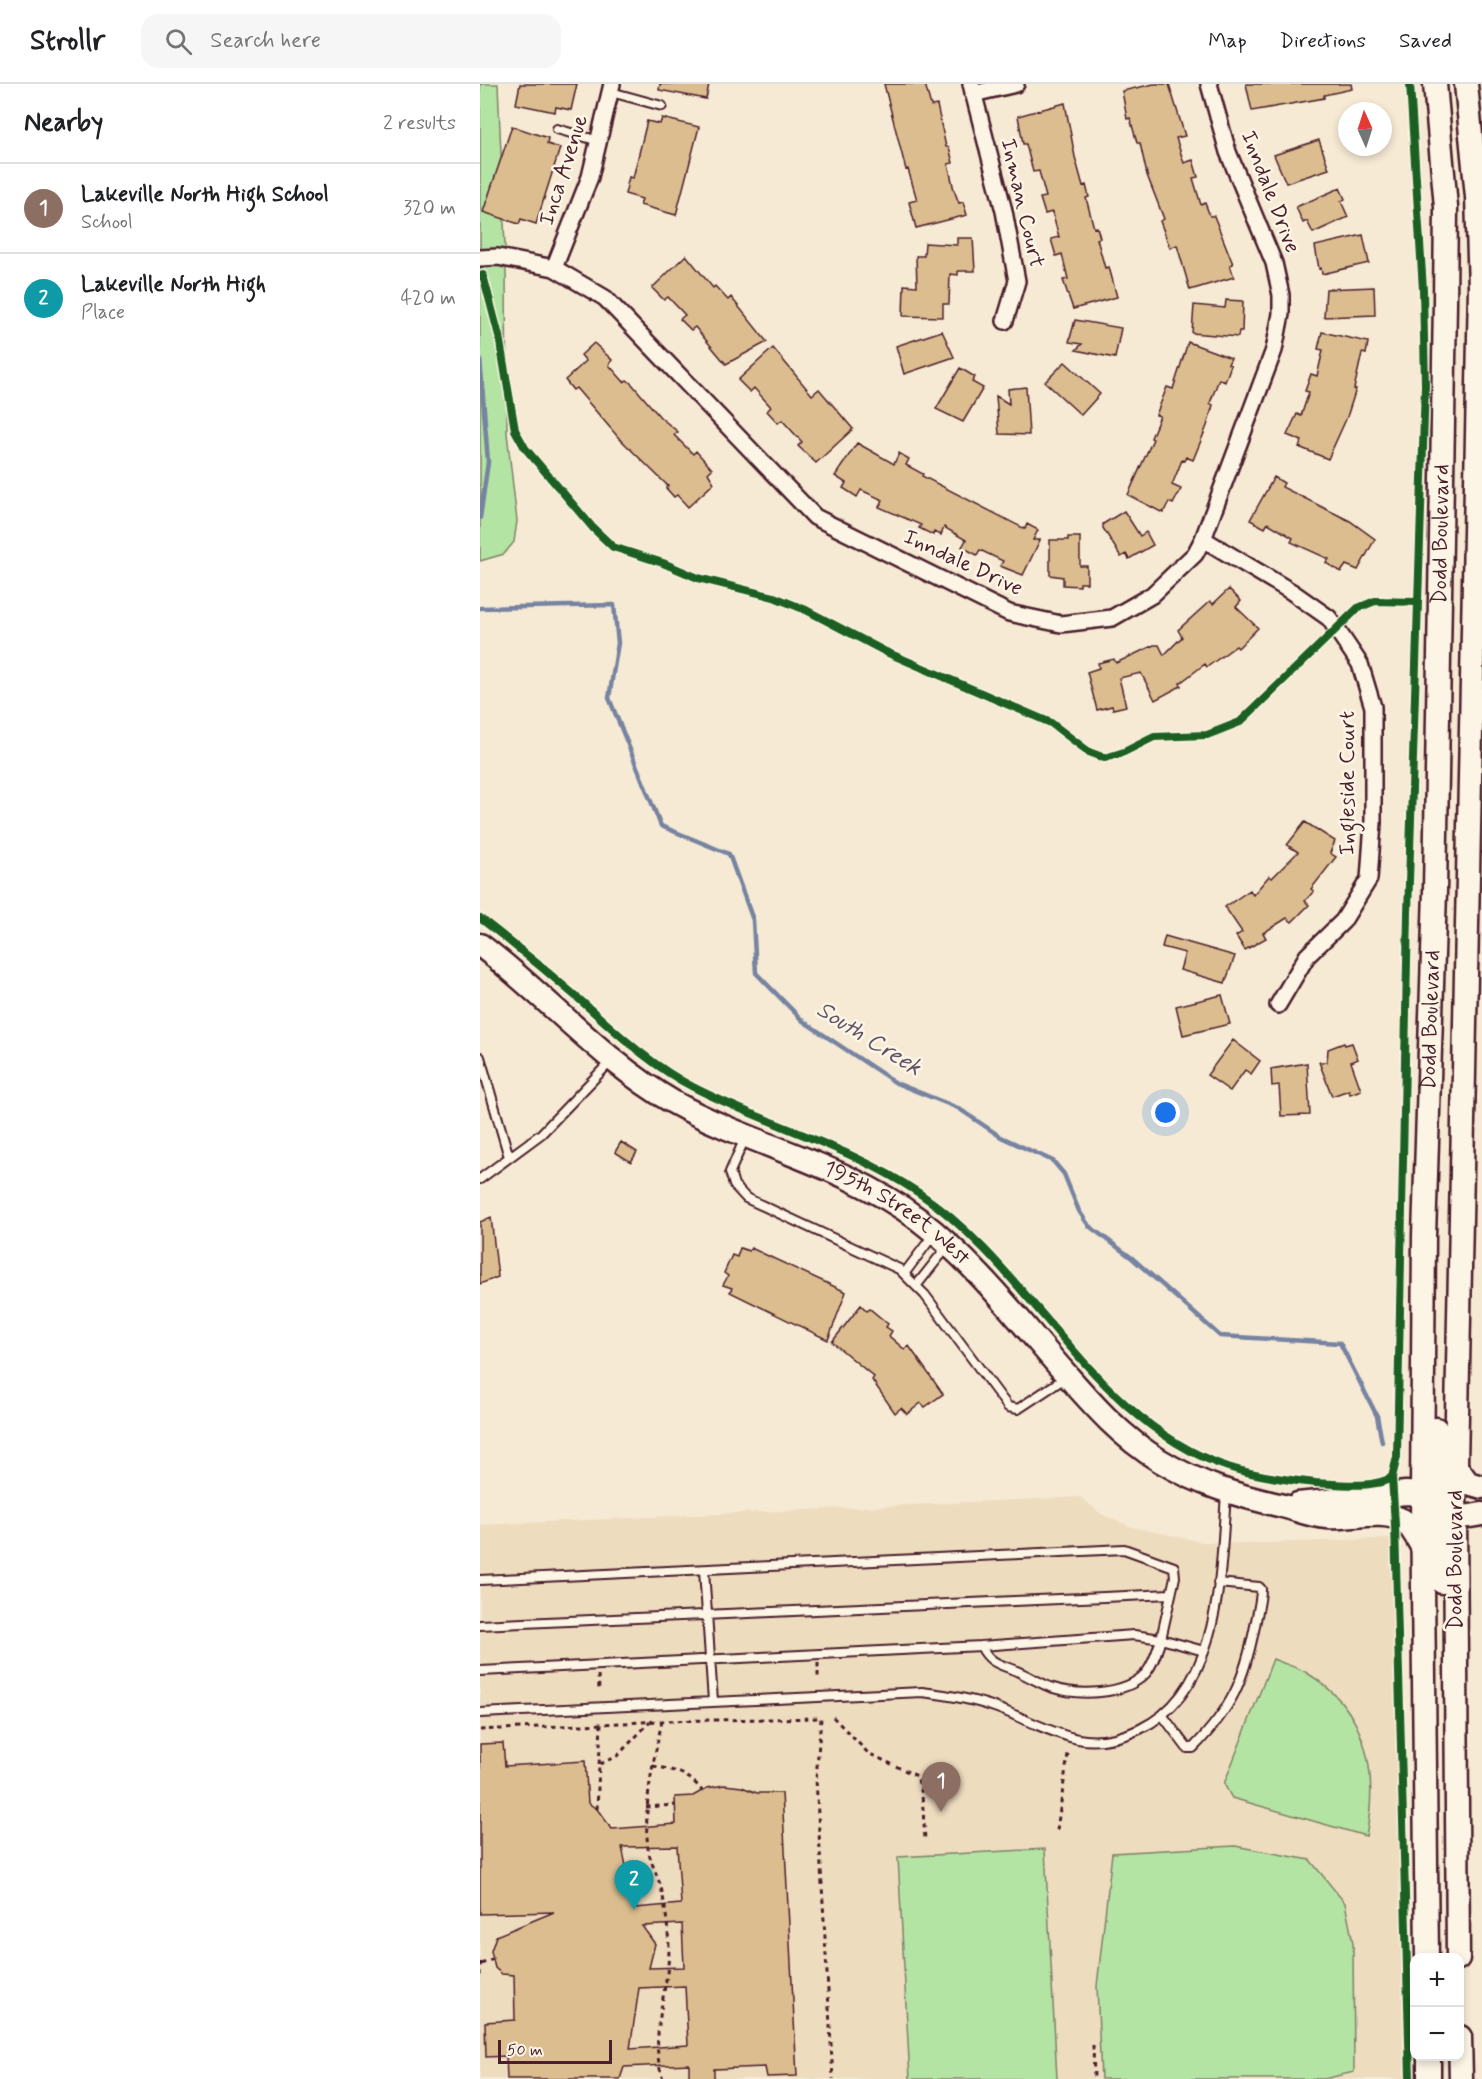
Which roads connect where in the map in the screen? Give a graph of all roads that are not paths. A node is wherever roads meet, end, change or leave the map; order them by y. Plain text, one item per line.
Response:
1 (1016, 84) edge
2 (1209, 84) edge
3 (1435, 84) edge
4 (1466, 84) edge
5 (612, 88) edge
6 (972, 89) edge
7 (662, 106) dead end
8 (557, 129) dead end
9 (601, 142) junction
10 (480, 258) edge
11 (554, 268) junction
12 (1005, 321) dead end
13 (1203, 539) junction
14 (480, 945) edge
15 (1278, 1005) dead end
16 (480, 1057) edge
17 (614, 1059) junction
18 (746, 1136) junction
19 (509, 1157) junction
20 (480, 1179) edge
21 (1424, 1236) junction
22 (942, 1239) junction
23 (904, 1274) junction
24 (916, 1286) junction
25 (1068, 1376) junction
26 (1456, 1468) junction
27 (1482, 1487) edge
28 (1226, 1492) junction
29 (1422, 1494) junction
30 (1284, 1506) junction
31 (1455, 1513) junction
32 (1482, 1514) edge
33 (1422, 1547) junction
34 (704, 1570) junction
35 (480, 1580) edge
36 (1218, 1583) junction
37 (1171, 1593) junction
38 (707, 1614) junction
39 (480, 1625) edge
40 (1161, 1639) junction
41 (981, 1646) junction
42 (1204, 1651) junction
43 (710, 1658) junction
44 (480, 1671) edge
45 (713, 1701) junction
46 (480, 1713) edge
47 (1163, 1716) junction
48 (1456, 1798) junction
49 (1427, 1953) edge
50 (1458, 1953) edge
51 (1429, 2061) edge
52 (1461, 2061) edge
53 (1429, 2079) edge
54 (1461, 2079) edge

1 - 6 street
2 - 13 street, Inndale Drive
3 - 21 main road, Dodd Boulevard
4 - 26 main road, Dodd Boulevard
5 - 7 lane
5 - 9 street, Inca Avenue
6 - 12 street, Inman Court
8 - 9 lane
9 - 11 street, Inca Avenue
10 - 11 street, Inndale Drive
11 - 13 street, Inndale Drive
13 - 15 street, Ingleside Court
14 - 17 main road, 195th Street West
16 - 19 lane
17 - 18 main road, 195th Street West
17 - 19 lane
18 - 22 main road, 195th Street West
18 - 23 lane
19 - 20 lane
21 - 29 main road, Dodd Boulevard
21 - 31 main road
22 - 23 lane
22 - 24 lane
22 - 25 main road, 195th Street West
23 - 24 lane
24 - 25 lane
25 - 28 main road, 195th Street West
26 - 27 main road
26 - 31 main road, Dodd Boulevard
28 - 30 main road, 195th Street West
28 - 36 lane
29 - 30 main road, 195th Street West
29 - 33 main road, Dodd Boulevard
29 - 48 main road
30 - 33 main road, 195th Street West
31 - 32 main road
31 - 48 main road, Dodd Boulevard
33 - 49 main road, Dodd Boulevard
34 - 35 lane
34 - 37 lane
34 - 38 lane
36 - 42 lane
36 - 47 lane
37 - 38 lane
37 - 40 lane
38 - 39 lane
38 - 43 lane
40 - 41 lane
40 - 41 lane
40 - 42 lane
41 - 43 lane
42 - 47 lane
43 - 44 lane
43 - 45 lane
45 - 46 lane
45 - 47 lane
48 - 50 main road, Dodd Boulevard
51 - 53 main road
52 - 54 main road

